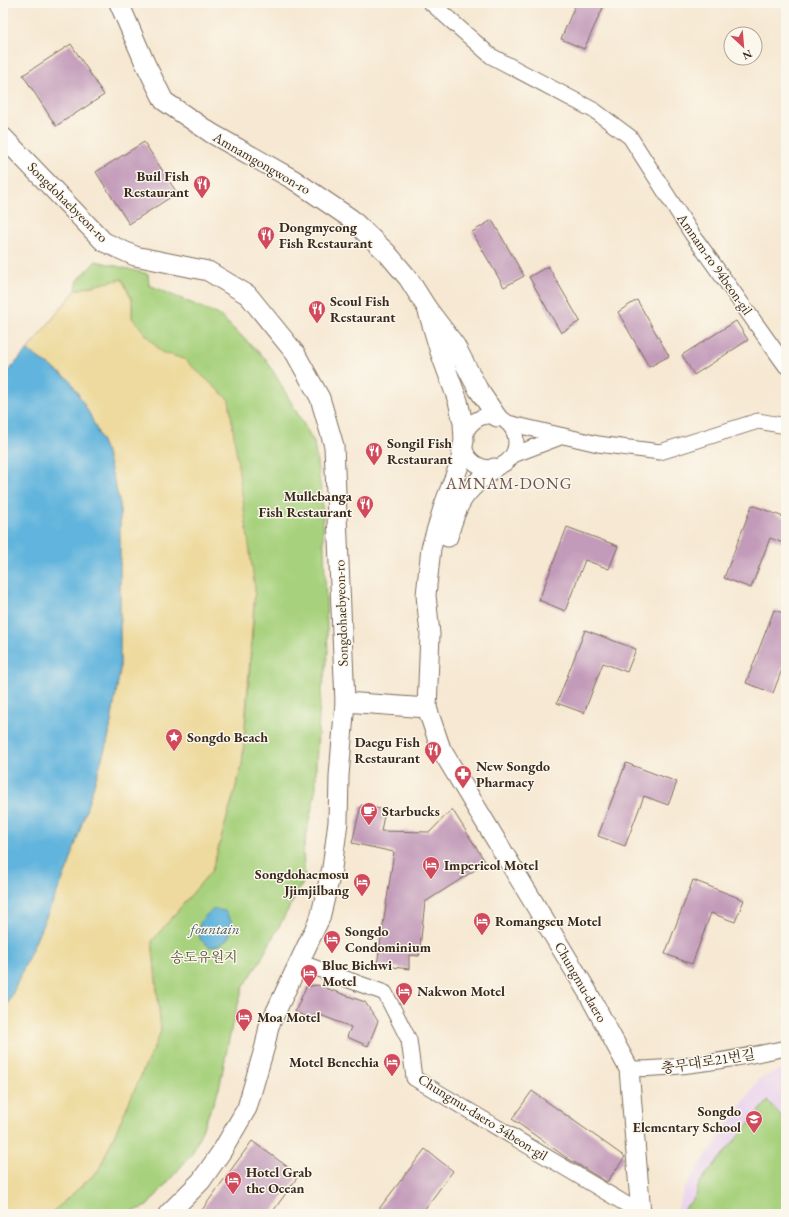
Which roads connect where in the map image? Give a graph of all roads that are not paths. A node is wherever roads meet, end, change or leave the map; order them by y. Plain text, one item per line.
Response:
1 (119, 3) edge
2 (431, 3) edge
3 (3, 137) edge
4 (427, 308) junction
5 (786, 366) edge
6 (502, 420) junction
7 (786, 426) edge
8 (564, 436) junction
9 (464, 440) junction
10 (513, 455) junction
11 (494, 468) junction
12 (430, 634) junction
13 (345, 702) junction
14 (427, 708) junction
15 (299, 962) junction
16 (786, 1048) edge
17 (629, 1069) junction
18 (561, 1166) joint
19 (641, 1213) edge
20 (168, 1214) edge

1 - 4 street, Amnamgongwon-ro
2 - 5 street, Amnam-ro 94beon-gil
3 - 13 street, Songdohaebyeon-ro
4 - 6 street, Amnamgongwon-ro
4 - 9 street, Amnamgongwon-ro
6 - 8 street
6 - 9 street
6 - 10 street
7 - 8 street
8 - 10 street
9 - 11 street
9 - 12 street, Amnamgongwon-ro
10 - 11 street
11 - 12 street, Amnamgongwon-ro
12 - 14 street, Amnamgongwon-ro
13 - 14 street
13 - 15 street, Songdohaebyeon-ro
14 - 17 street, Chungmu-daero
15 - 18 street, Chungmu-daero 34beon-gil
15 - 20 street, Songdohaebyeon-ro
16 - 17 street, 충무대로21번길
17 - 19 street, Chungmu-daero
18 - 19 street, Chungmu-daero

